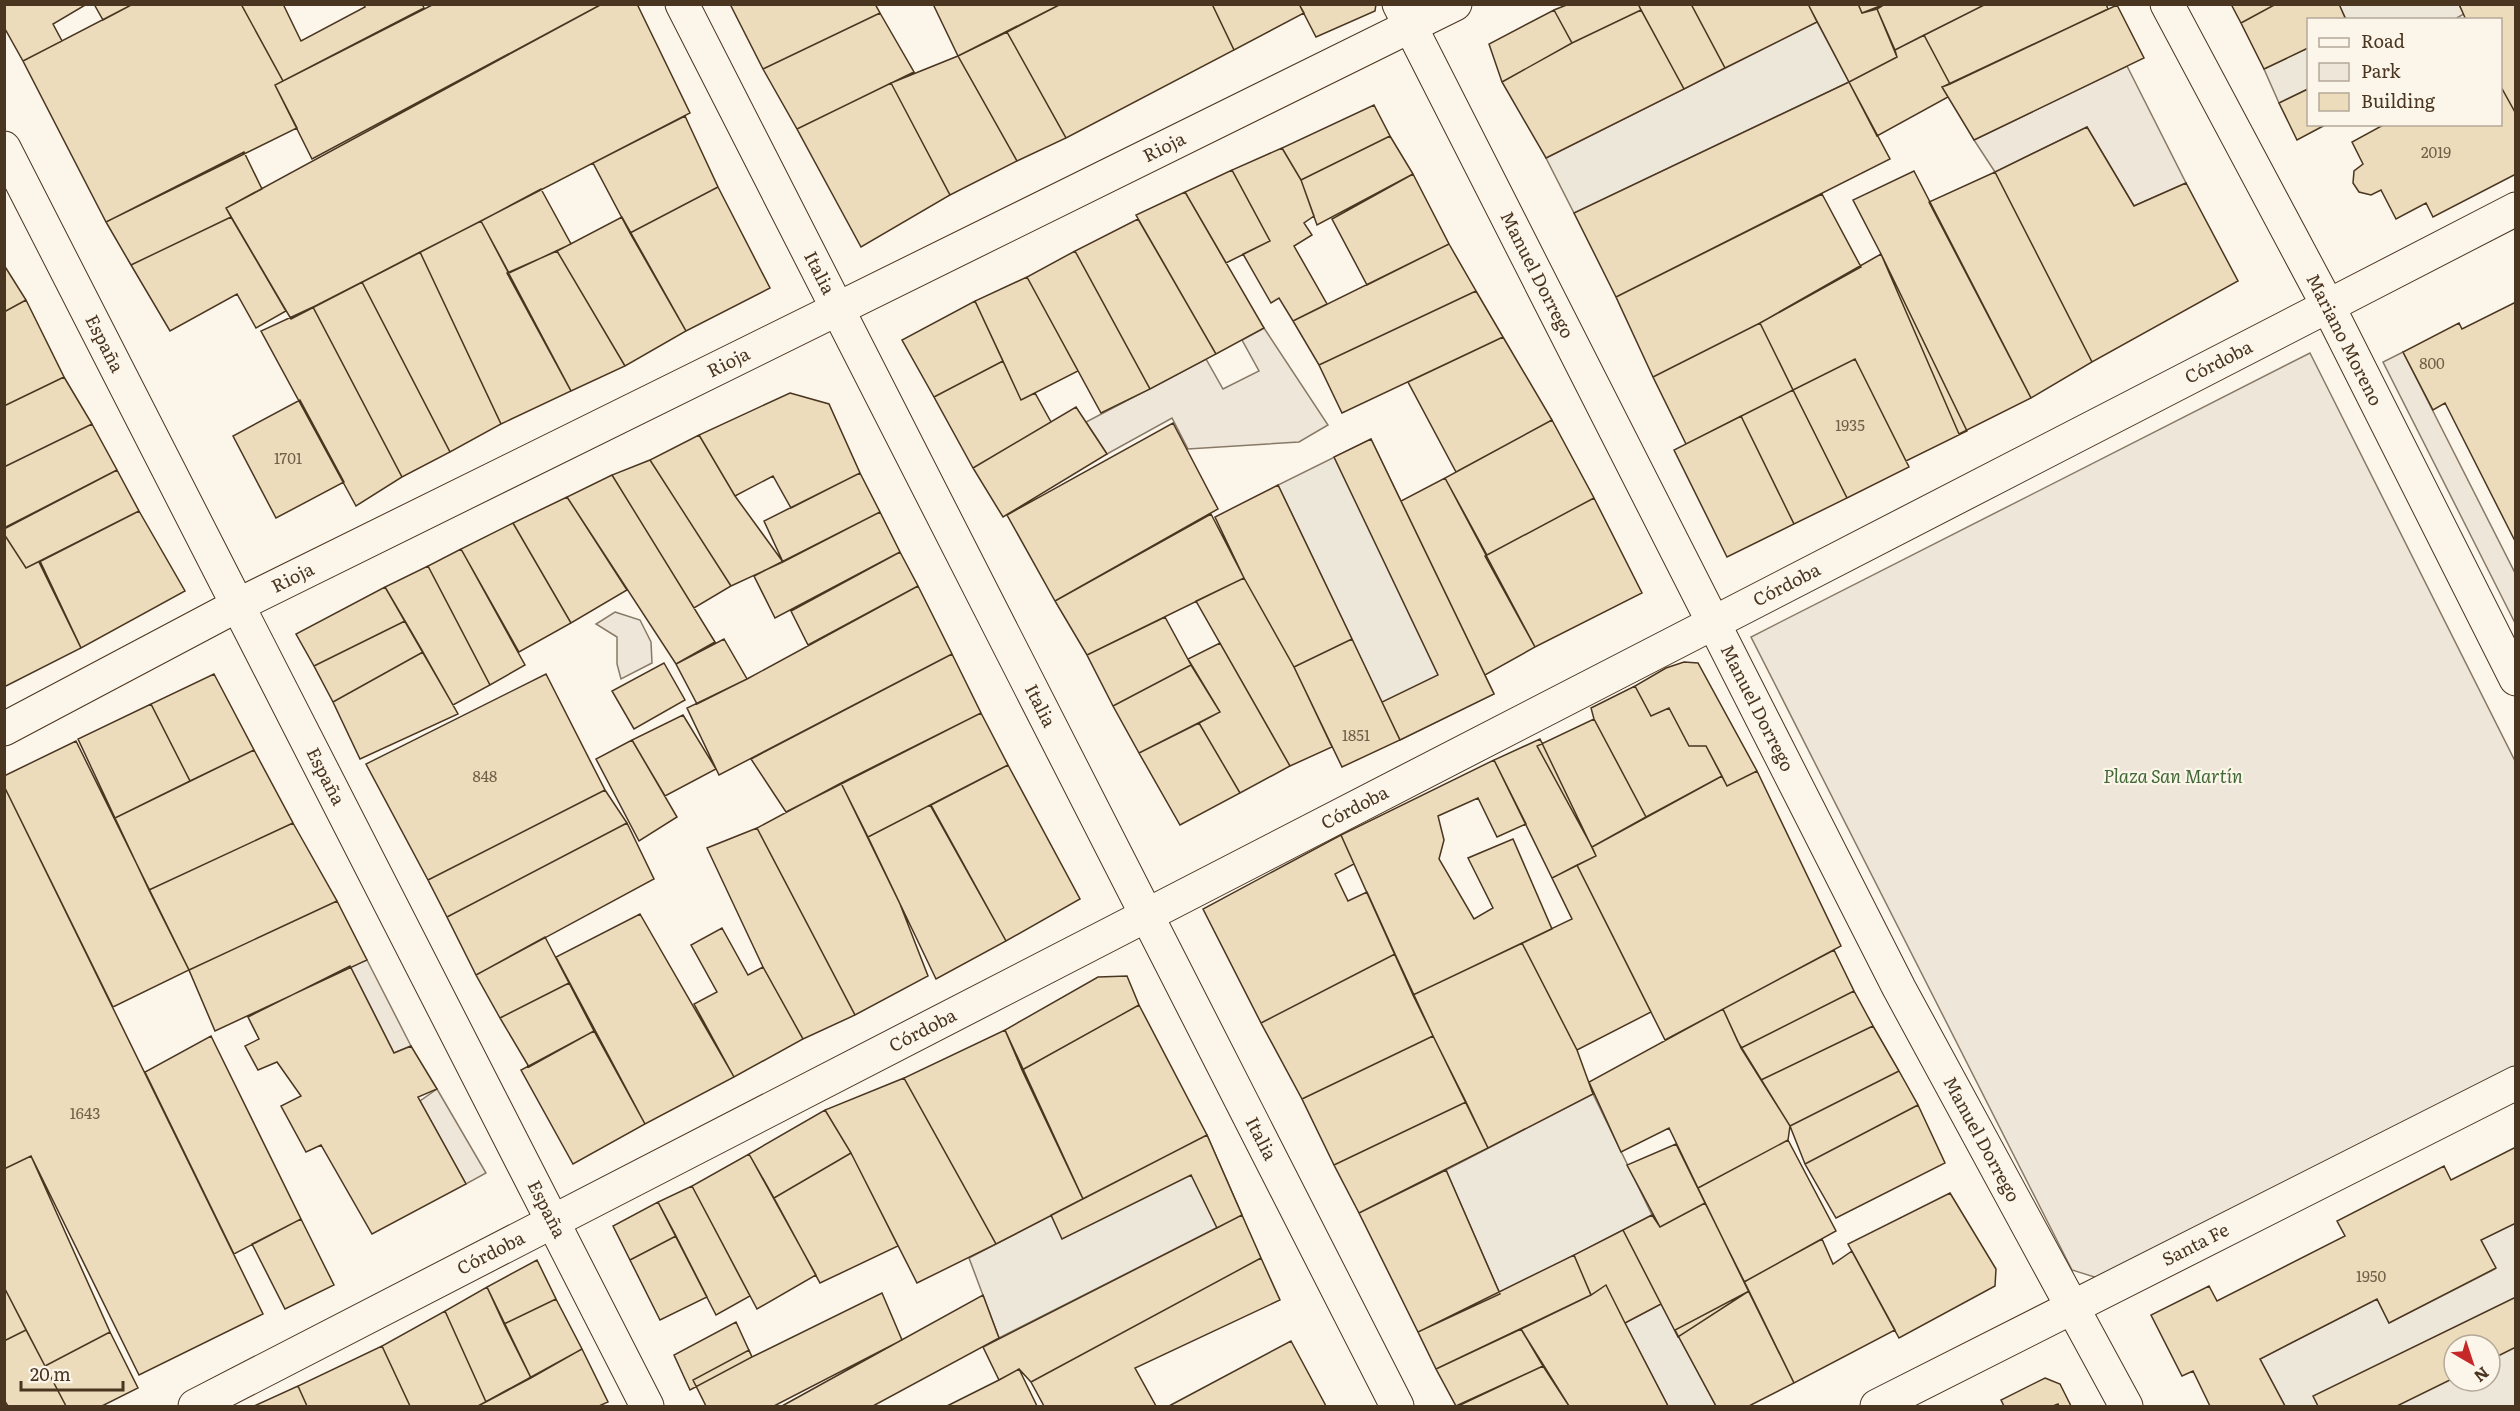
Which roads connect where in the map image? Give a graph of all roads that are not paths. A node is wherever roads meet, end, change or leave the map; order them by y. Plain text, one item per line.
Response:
1 (682, 4) edge
2 (1455, 4) edge
3 (2167, 4) edge
4 (1404, 16) edge
5 (4, 148) edge
6 (2516, 209) edge
7 (2328, 306) junction
8 (837, 310) junction
9 (238, 605) junction
10 (1714, 623) junction
11 (2516, 679) edge
12 (4, 729) edge
13 (1147, 916) junction
14 (2516, 1083) edge
15 (553, 1223) junction
16 (2073, 1308) junction
17 (195, 1407) edge
18 (647, 1407) edge
19 (1397, 1407) edge
20 (1877, 1407) edge
21 (2126, 1407) edge

1 - 8 street, Italia
2 - 4 street, Rioja
3 - 7 street, Mariano Moreno
4 - 8 street, Rioja
4 - 10 street, Manuel Dorrego
5 - 9 street, España
6 - 7 street, Córdoba
7 - 10 street, Córdoba
7 - 11 street, Mariano Moreno
8 - 9 street, Rioja
8 - 13 street, Italia
9 - 12 street, Rioja
9 - 15 street, España
10 - 13 street, Córdoba
10 - 16 street, Manuel Dorrego
13 - 15 street, Córdoba
13 - 19 street, Italia
14 - 16 street, Santa Fe
15 - 17 street, Córdoba
15 - 18 street, España
16 - 20 street, Santa Fe
16 - 21 street, Manuel Dorrego

